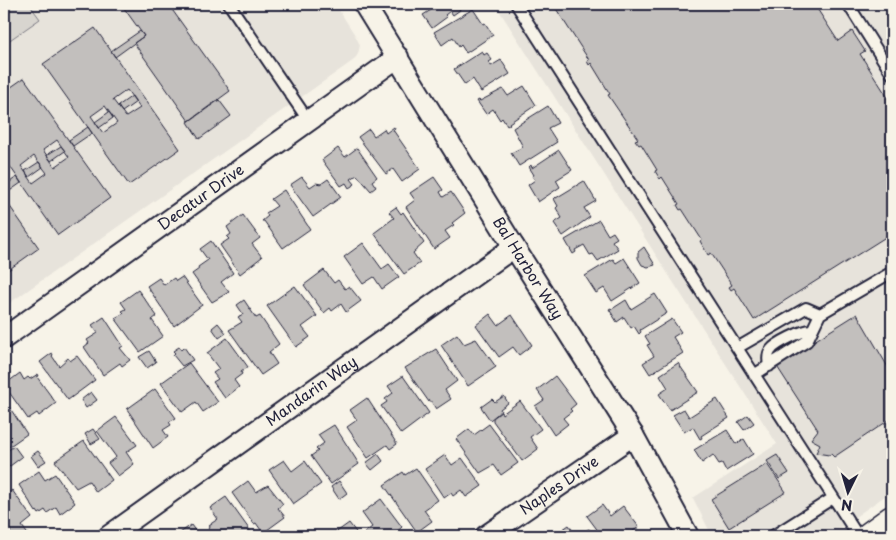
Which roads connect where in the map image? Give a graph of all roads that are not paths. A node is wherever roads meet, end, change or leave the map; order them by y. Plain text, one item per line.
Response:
1 (229, 4) edge
2 (364, 4) edge
3 (516, 4) edge
4 (848, 4) edge
5 (398, 57) junction
6 (892, 74) edge
7 (308, 120) junction
8 (514, 247) junction
9 (892, 272) edge
10 (820, 314) junction
11 (4, 338) edge
12 (737, 348) junction
13 (754, 375) junction
14 (633, 435) junction
15 (833, 498) junction
16 (892, 520) edge
17 (109, 536) edge
18 (486, 536) edge
19 (688, 536) edge
20 (773, 536) edge
21 (858, 536) edge
22 (870, 536) edge

1 - 7 lane
2 - 5 street, Bal Harbor Way
3 - 12 lane
4 - 6 lane
5 - 7 street, Decatur Drive
5 - 8 street, Bal Harbor Way
7 - 11 street, Decatur Drive
8 - 14 street, Bal Harbor Way
8 - 17 street, Mandarin Way
9 - 10 lane
10 - 12 lane
10 - 13 lane
12 - 13 lane
13 - 15 lane
14 - 18 street, Naples Drive
14 - 19 street, Bal Harbor Way
15 - 20 lane
15 - 21 lane
16 - 22 main road

